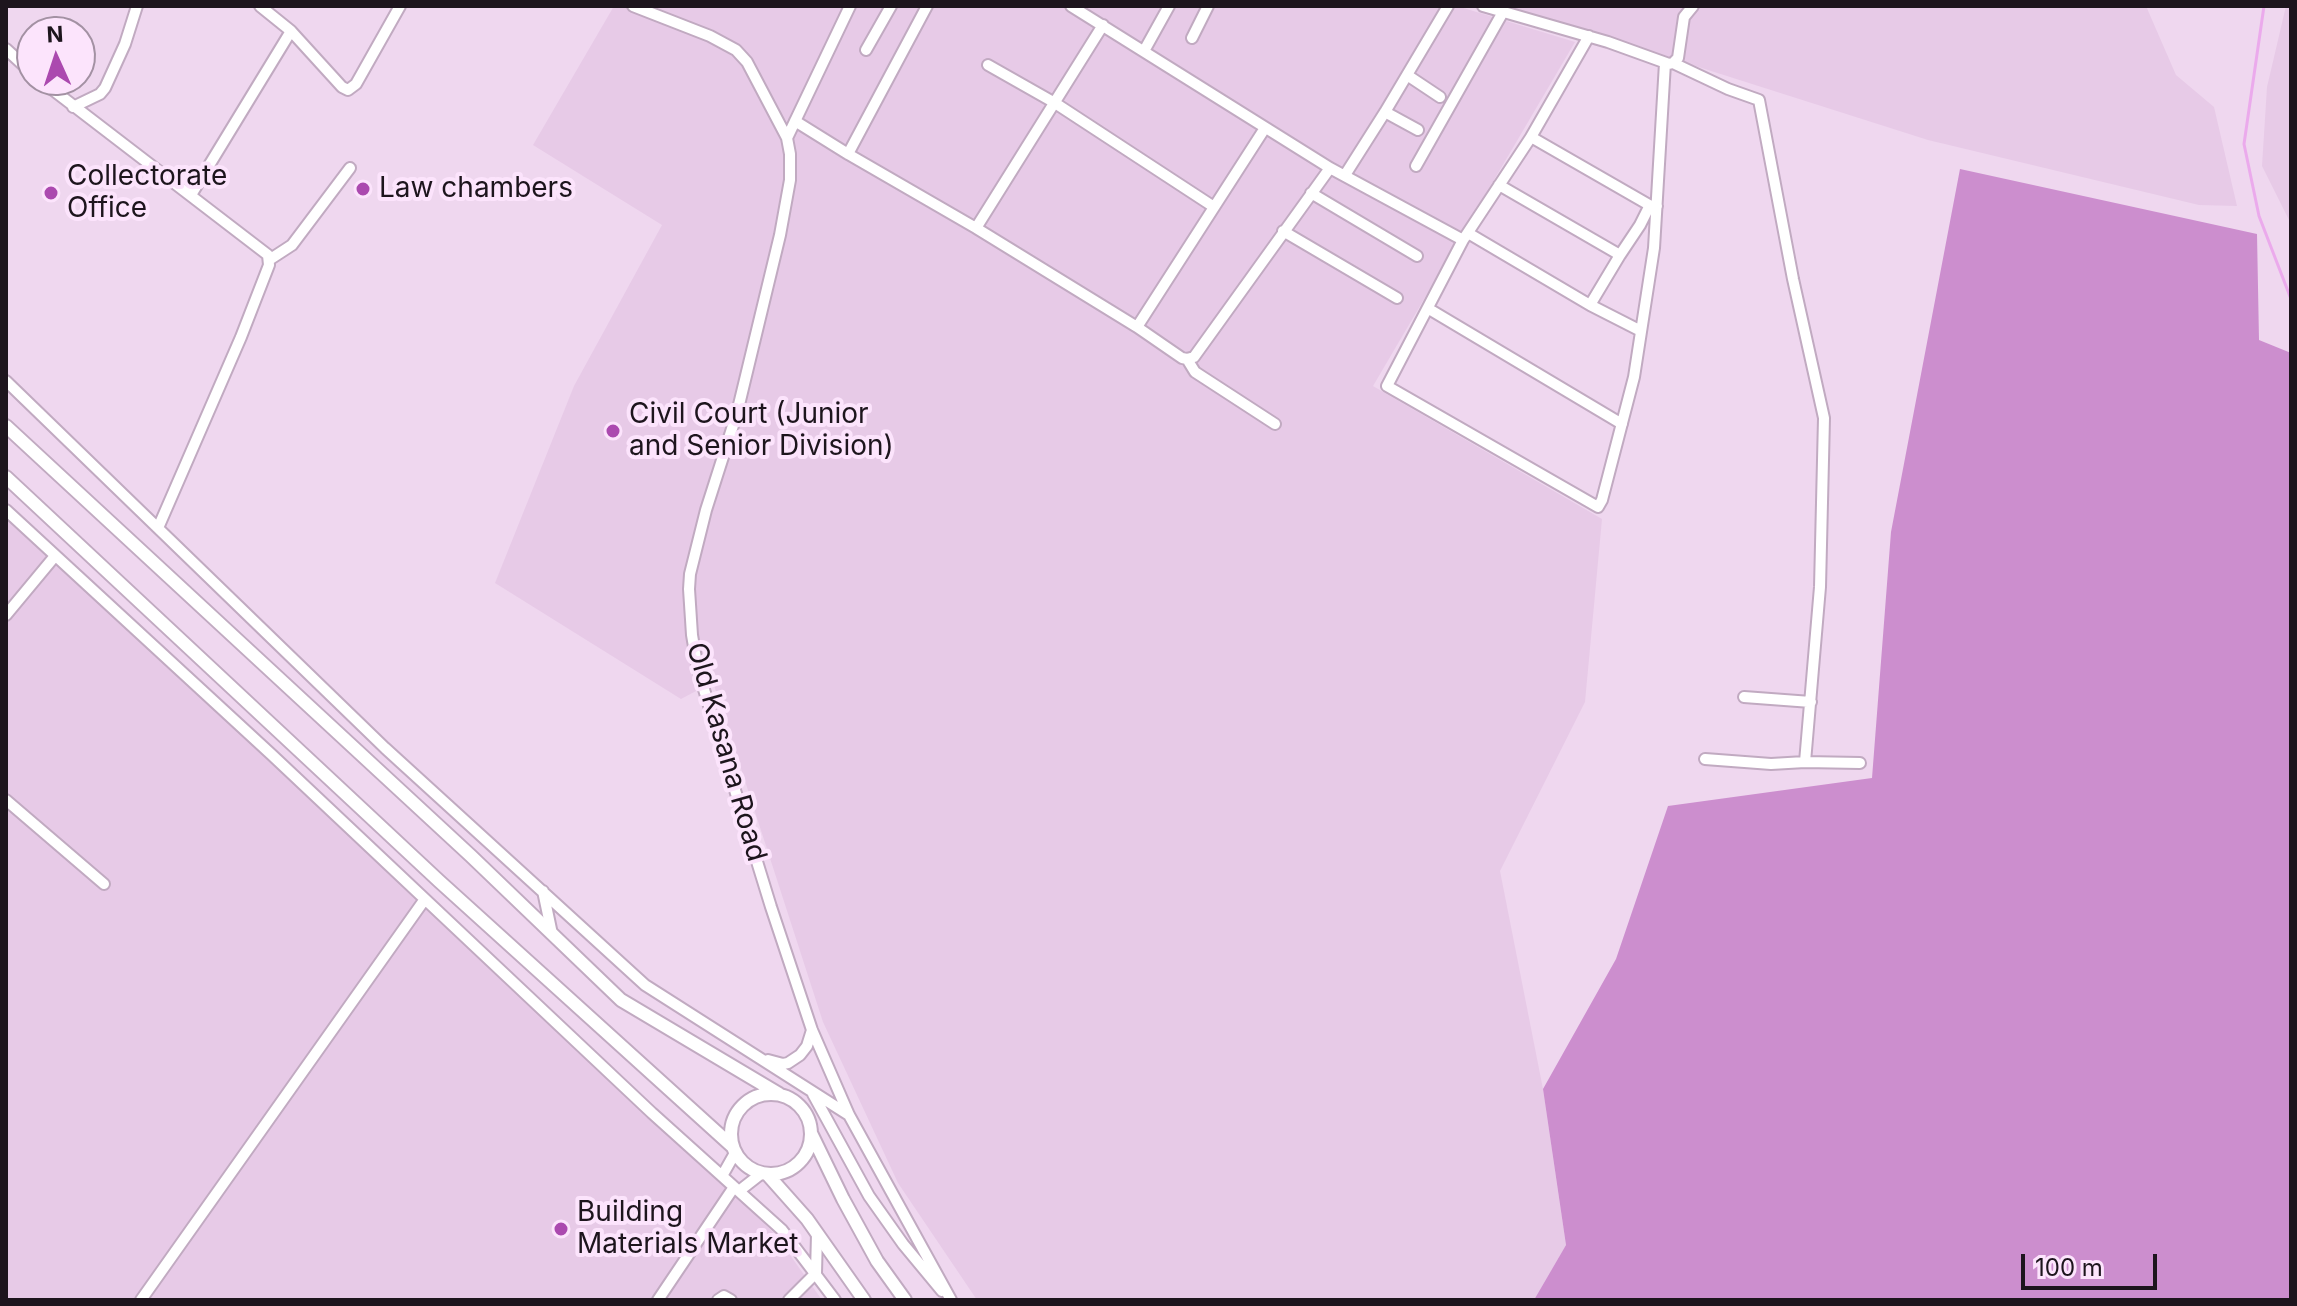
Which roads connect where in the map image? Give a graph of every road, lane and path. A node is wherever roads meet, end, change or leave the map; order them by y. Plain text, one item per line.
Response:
1 (137, 6) edge
2 (260, 6) edge
3 (400, 6) edge
4 (633, 6) edge
5 (850, 6) edge
6 (891, 6) edge
7 (927, 6) edge
8 (1071, 6) edge
9 (1169, 6) edge
10 (1208, 6) edge
11 (1448, 6) edge
12 (1483, 6) edge
13 (1693, 6) edge
14 (1503, 12) junction
15 (1103, 25) junction
16 (291, 31) junction
17 (1589, 36) junction
18 (1192, 38) dead end
19 (866, 50) dead end
20 (1144, 51) junction
21 (1669, 63) junction
22 (988, 65) dead end
23 (1407, 75) junction
24 (60, 96) edge
25 (1440, 97) dead end
26 (1055, 103) junction
27 (73, 107) junction
28 (1385, 112) junction
29 (795, 121) junction
30 (1265, 128) junction
31 (1418, 130) dead end
32 (1531, 137) junction
33 (787, 138) junction
34 (848, 154) junction
35 (1416, 166) dead end
36 (350, 168) dead end
37 (1330, 168) junction
38 (1345, 175) junction
39 (1499, 185) junction
40 (1311, 193) junction
41 (191, 195) junction
42 (1654, 206) junction
43 (1214, 207) junction
44 (976, 228) junction
45 (1283, 231) junction
46 (1466, 236) junction
47 (1620, 255) junction
48 (1417, 256) dead end
49 (269, 260) junction
50 (1397, 298) dead end
51 (1590, 305) junction
52 (1429, 309) junction
53 (1137, 327) junction
54 (1641, 331) junction
55 (1187, 359) junction
56 (6, 381) edge
57 (1275, 424) dead end
58 (1622, 424) junction
59 (6, 426) edge
60 (6, 477) edge
61 (6, 510) edge
62 (158, 528) junction
63 (55, 556) junction
64 (6, 615) edge
65 (1744, 697) dead end
66 (1811, 702) junction
67 (1705, 759) dead end
68 (1805, 762) junction
69 (1860, 763) dead end
70 (6, 800) edge
71 (104, 884) dead end
72 (543, 891) junction
73 (425, 899) junction
74 (552, 934) junction
75 (812, 1030) junction
76 (754, 1055) junction
77 (812, 1093) junction
78 (779, 1094) junction
79 (849, 1115) junction
80 (811, 1133) junction
81 (734, 1150) junction
82 (765, 1173) junction
83 (722, 1176) junction
84 (736, 1189) junction
85 (817, 1234) junction
86 (816, 1273) junction
87 (950, 1298) edge
88 (141, 1300) edge
89 (658, 1300) edge
90 (718, 1300) edge
91 (731, 1300) edge
92 (789, 1300) edge
93 (835, 1300) edge
94 (864, 1300) edge
95 (905, 1300) edge

1 - 27 street
2 - 16 street
3 - 16 street
4 - 33 street, Old Kasana Road
5 - 29 street
6 - 19 street
7 - 34 street
8 - 15 street
9 - 20 street
10 - 18 street
11 - 23 street
12 - 14 street
13 - 21 street
14 - 17 street
14 - 35 street
15 - 20 street
15 - 26 street
16 - 41 street
17 - 21 street
17 - 32 street
20 - 30 street
21 - 42 street
21 - 66 street
22 - 26 street
23 - 25 street
23 - 28 street
24 - 27 street
26 - 43 street
26 - 44 street
27 - 41 street
28 - 31 street
28 - 38 street
29 - 33 street
29 - 34 street
30 - 37 street
30 - 43 street
32 - 39 street
32 - 42 street
33 - 75 street, Old Kasana Road
34 - 44 street
36 - 49 street
37 - 38 street
37 - 40 street
38 - 46 street
39 - 46 street
39 - 47 street
40 - 45 street
40 - 48 street
41 - 49 street
42 - 47 street
42 - 54 street
43 - 53 street
44 - 53 street
45 - 50 street
45 - 55 street
46 - 51 street
46 - 52 street
47 - 51 street
49 - 62 street
51 - 54 street
52 - 58 street
52 - 58 street
53 - 55 street
54 - 58 street
55 - 57 street
56 - 62 street
59 - 74 main road
60 - 81 main road
61 - 63 street
62 - 72 street
63 - 64 street
63 - 73 street
65 - 66 street
66 - 68 street
67 - 68 street
68 - 69 street
70 - 71 street
72 - 74 street
72 - 76 street
73 - 83 street
73 - 88 street
74 - 78 main road
75 - 76 street
75 - 79 street, Old Kasana Road
76 - 77 street
77 - 79 street
77 - 87 street
78 - 80 main road
78 - 81 main road
79 - 87 street, Old Kasana Road
80 - 82 main road
80 - 95 main road
81 - 82 main road
81 - 83 street
82 - 84 street
82 - 85 main road
83 - 84 street
84 - 86 street
84 - 89 street
85 - 86 street
85 - 94 main road
86 - 92 street
86 - 93 street
90 - 91 street

